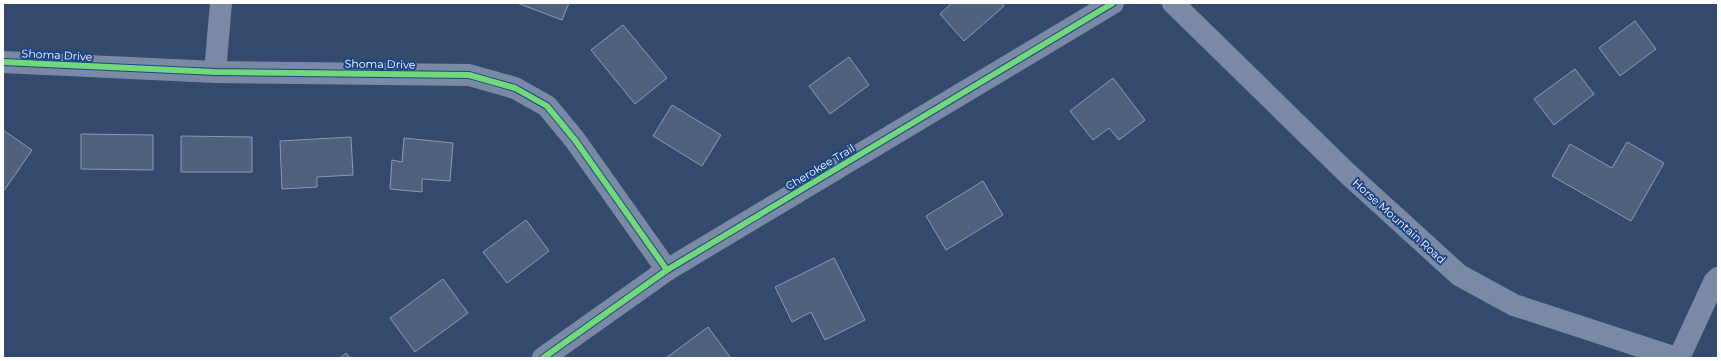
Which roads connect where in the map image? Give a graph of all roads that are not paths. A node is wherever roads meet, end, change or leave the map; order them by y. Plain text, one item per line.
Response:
1 (221, 3) edge
2 (1113, 3) edge
3 (1173, 3) edge
4 (3, 62) edge
5 (216, 72) junction
6 (667, 270) junction
7 (1718, 278) edge
8 (543, 358) edge
9 (1676, 358) edge
10 (1679, 358) edge

1 - 5 street
2 - 6 street, Cherokee Trail
3 - 9 street, Horse Mountain Road
4 - 5 street, Shoma Drive
5 - 6 street, Shoma Drive
6 - 8 street, Cherokee Trail
7 - 10 street

